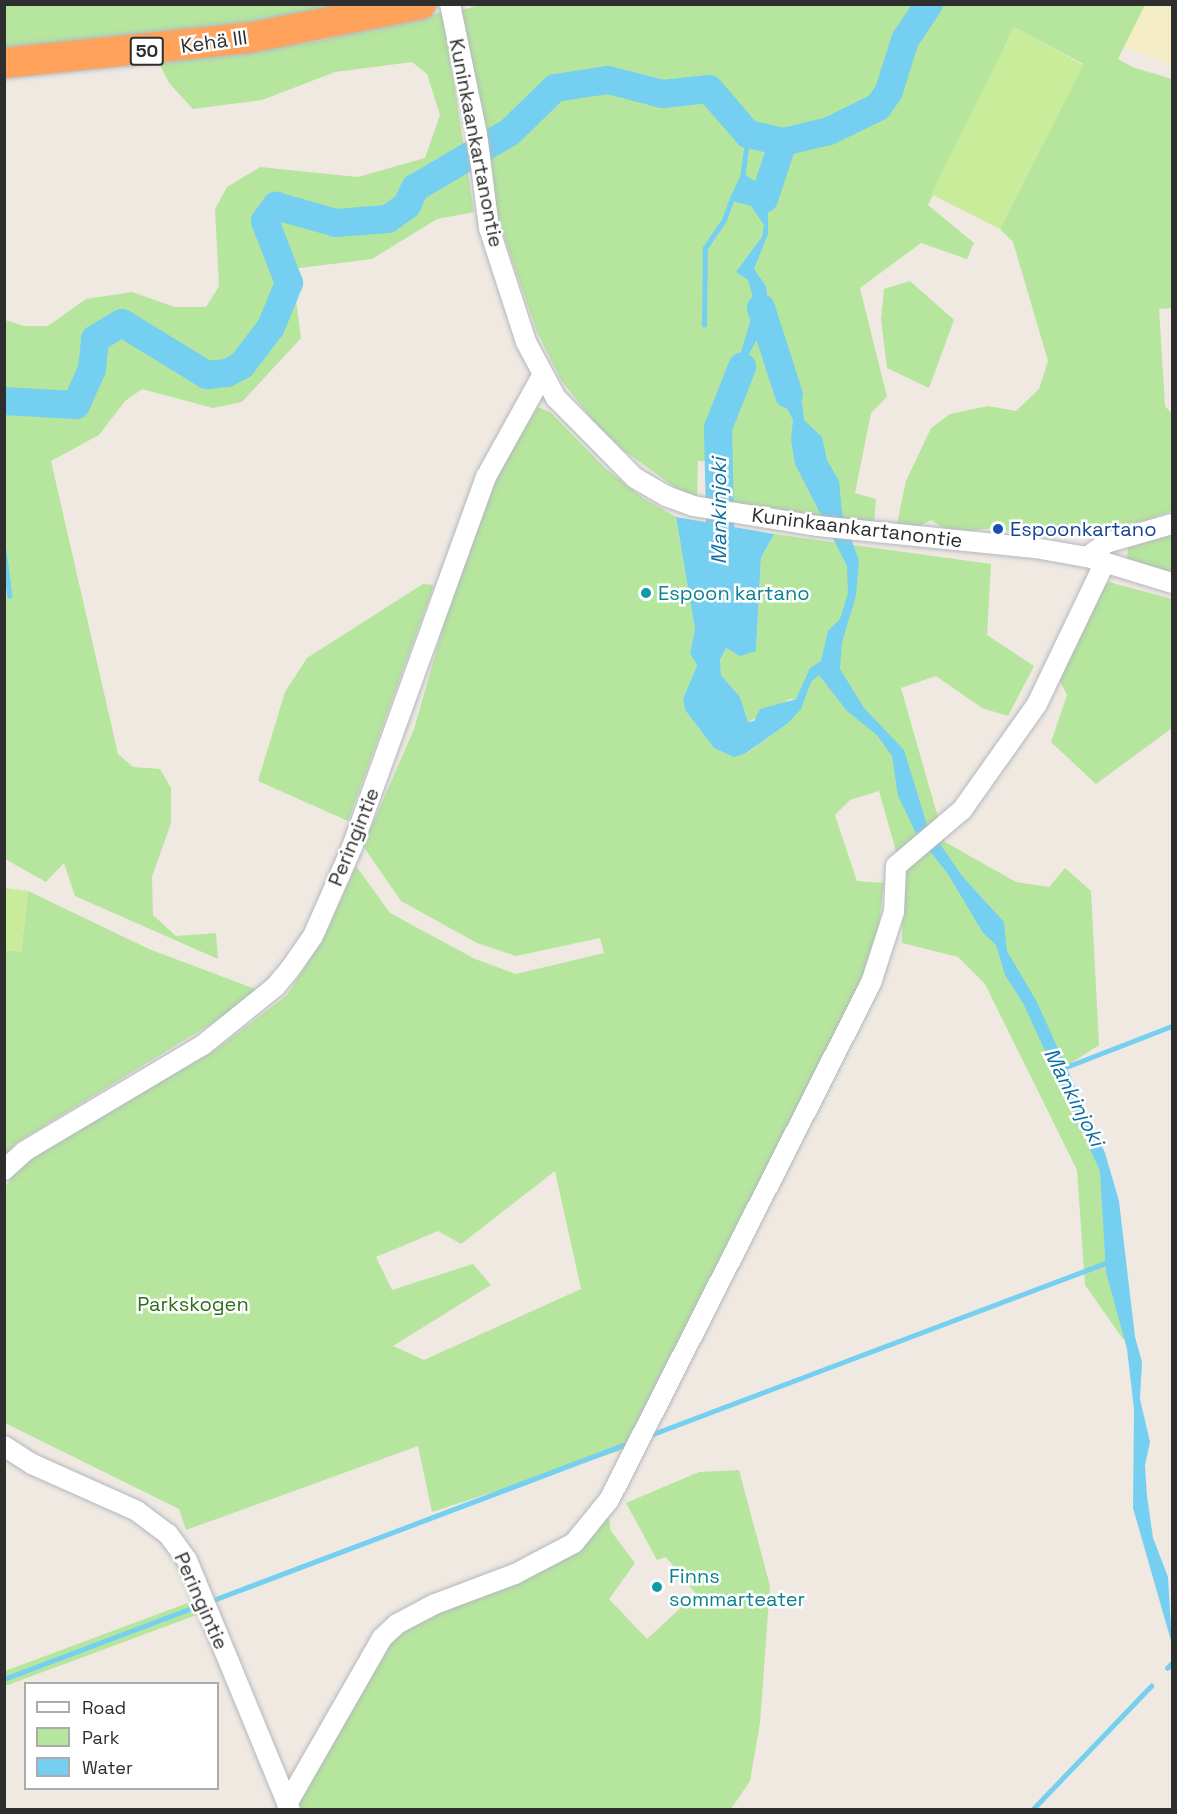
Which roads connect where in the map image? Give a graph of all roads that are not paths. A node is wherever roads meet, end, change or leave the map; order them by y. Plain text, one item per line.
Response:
1 (450, 4) edge
2 (411, 7) edge
3 (4, 63) edge
4 (542, 376) junction
5 (1173, 525) edge
6 (1096, 560) junction
7 (1173, 583) edge
8 (4, 1170) edge
9 (4, 1446) edge
10 (288, 1807) edge

1 - 4 street, Kuninkaankartanontie
2 - 3 highway, Kehä III / 50
4 - 6 street, Kuninkaankartanontie
4 - 8 street, Peringintie
5 - 6 street
6 - 7 street, Kuninkaankartanontie
6 - 10 street
9 - 10 street, Peringintie

